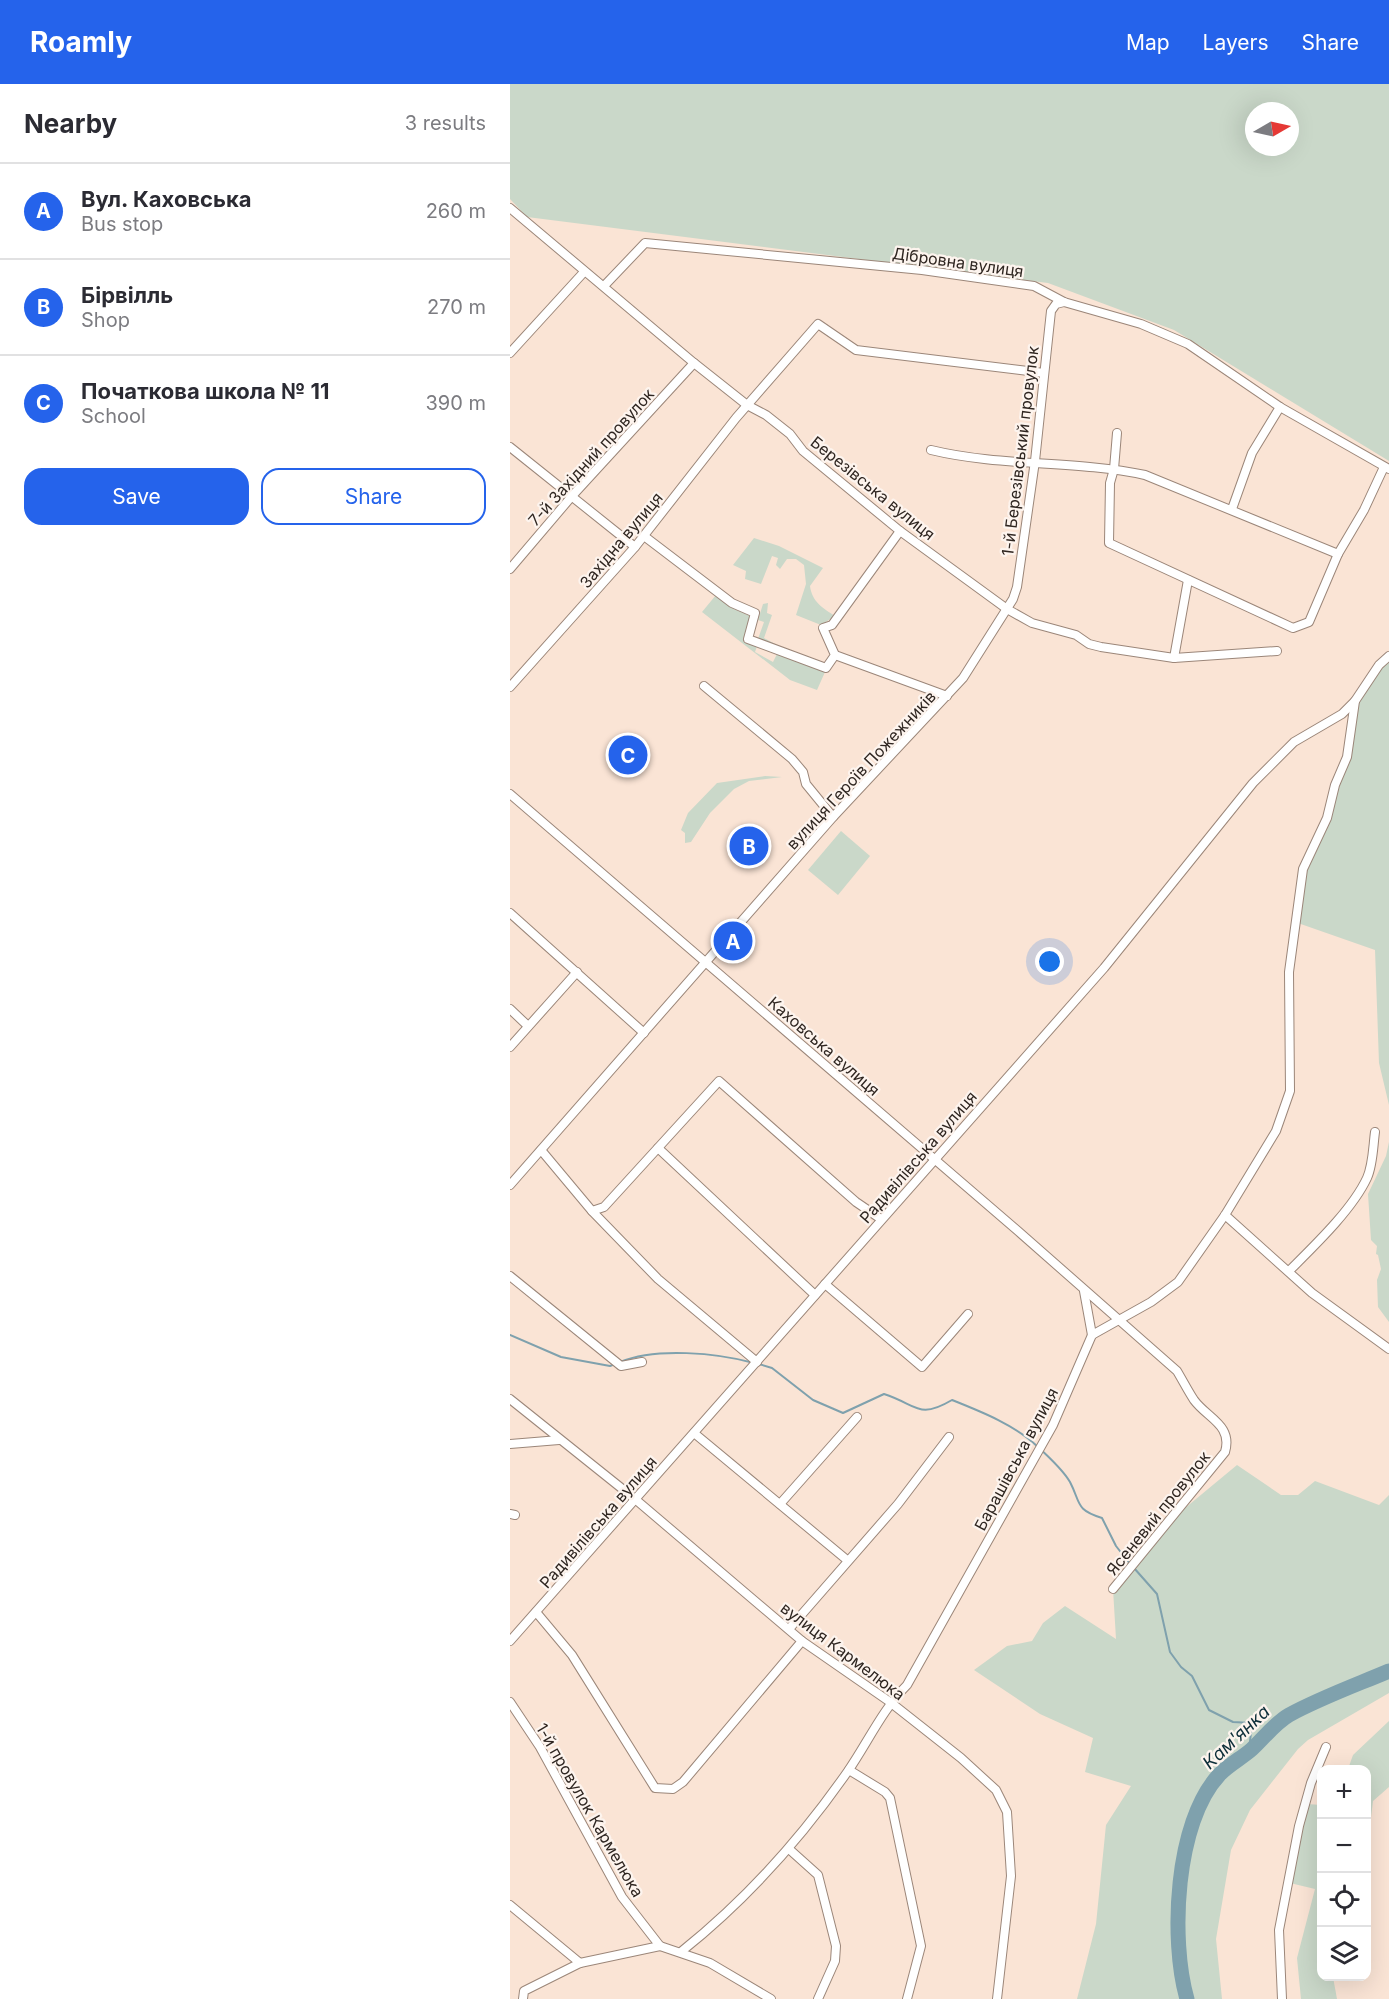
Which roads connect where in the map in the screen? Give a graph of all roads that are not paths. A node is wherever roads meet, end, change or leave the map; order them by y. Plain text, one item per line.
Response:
1 (510, 208) edge
2 (584, 272) junction
3 (604, 286) junction
4 (1064, 302) junction
5 (510, 353) edge
6 (693, 363) junction
7 (1044, 373) junction
8 (747, 405) junction
9 (1280, 407) junction
10 (1117, 433) dead end
11 (510, 447) edge
12 (931, 450) dead end
13 (1035, 461) junction
14 (1386, 468) edge
15 (1114, 469) junction
16 (572, 496) junction
17 (1232, 509) junction
18 (900, 531) junction
19 (644, 536) junction
20 (635, 547) junction
21 (1338, 554) junction
22 (510, 569) edge
23 (1188, 580) junction
24 (1007, 609) junction
25 (1277, 651) dead end
26 (835, 655) junction
27 (1389, 656) edge
28 (1174, 658) junction
29 (704, 686) dead end
30 (510, 687) edge
31 (947, 696) junction
32 (1355, 701) junction
33 (1336, 717) junction
34 (1351, 735) junction
35 (510, 794) edge
36 (833, 817) junction
37 (510, 913) edge
38 (707, 962) junction
39 (577, 972) junction
40 (510, 1010) edge
41 (528, 1026) junction
42 (644, 1033) junction
43 (510, 1047) edge
44 (1375, 1132) dead end
45 (658, 1148) junction
46 (541, 1150) junction
47 (934, 1159) junction
48 (510, 1185) edge
49 (592, 1212) junction
50 (1225, 1215) junction
51 (881, 1219) junction
52 (1289, 1271) junction
53 (510, 1276) edge
54 (825, 1284) junction
55 (1084, 1291) junction
56 (815, 1295) junction
57 (968, 1314) dead end
58 (1118, 1320) junction
59 (1092, 1335) junction
60 (1389, 1348) edge
61 (642, 1362) dead end
62 (757, 1362) junction
63 (510, 1399) edge
64 (857, 1417) dead end
65 (694, 1433) junction
66 (949, 1437) dead end
67 (559, 1440) junction
68 (510, 1444) edge
69 (635, 1499) junction
70 (780, 1504) junction
71 (847, 1560) junction
72 (1113, 1589) dead end
73 (536, 1612) junction
74 (789, 1629) junction
75 (510, 1641) edge
76 (802, 1641) junction
77 (510, 1702) edge
78 (890, 1702) junction
79 (1326, 1748) dead end
80 (849, 1770) junction
81 (789, 1849) junction
82 (510, 1905) edge
83 (660, 1946) junction
84 (682, 1952) junction
85 (580, 1963) junction
86 (523, 1999) edge
87 (771, 1999) edge
88 (818, 1999) edge
89 (907, 1999) edge
90 (997, 1999) edge
91 (1282, 1999) edge

1 - 2 street, Березівська вулиця
2 - 3 street, Березівська вулиця
2 - 5 street
3 - 4 street, Дібровна вулиця
3 - 6 street, Березівська вулиця
4 - 7 street, 1-й Березівський провулок
4 - 9 street, Дібровна вулиця
6 - 8 street, Березівська вулиця
6 - 16 street, 7-й Західний провулок
7 - 8 street, Західна вулиця
7 - 13 street, 1-й Березівський провулок
8 - 18 street, Березівська вулиця
8 - 19 street, Західна вулиця
9 - 14 street, Дібровна вулиця
9 - 17 street
10 - 15 street
11 - 16 street
12 - 13 street
13 - 15 street
13 - 24 street, 1-й Березівський провулок
14 - 21 street
15 - 17 street
15 - 23 street
16 - 20 street
16 - 22 street, 7-й Західний провулок
17 - 21 street
18 - 24 street, Березівська вулиця
18 - 26 street
19 - 20 street, Західна вулиця
19 - 26 street
20 - 30 street, Західна вулиця
21 - 23 street
23 - 28 street
24 - 28 street, Березівська вулиця
24 - 31 street, вулиця Героїв Пожежників
25 - 28 street, Березівська вулиця
26 - 31 street
27 - 32 street
29 - 36 street
31 - 36 street, вулиця Героїв Пожежників
32 - 33 street, Радивілівська вулиця
32 - 34 street
33 - 34 street
33 - 47 street, Радивілівська вулиця
34 - 50 street
35 - 38 street, Каховська вулиця
36 - 38 street, вулиця Героїв Пожежників
37 - 39 street
38 - 42 street, вулиця Героїв Пожежників
38 - 47 street, Каховська вулиця
39 - 41 street
39 - 42 street
40 - 41 street
41 - 43 street
42 - 46 street, вулиця Героїв Пожежників
44 - 52 street
45 - 49 street
45 - 51 street
45 - 56 street
46 - 48 street, вулиця Героїв Пожежників
46 - 49 street
47 - 51 street, Радивілівська вулиця
47 - 55 street, Каховська вулиця
49 - 62 street
50 - 52 street
50 - 58 street
51 - 54 street, Радивілівська вулиця
52 - 60 street
53 - 61 street
54 - 56 street, Радивілівська вулиця
54 - 57 street
55 - 58 street, Каховська вулиця
55 - 59 street
56 - 62 street, Радивілівська вулиця
58 - 59 street
58 - 72 street, Ясеневий провулок
59 - 78 street, Барашівська вулиця
62 - 65 street, Радивілівська вулиця
63 - 67 street, вулиця Кармелюка
64 - 70 street
65 - 69 street, Радивілівська вулиця
65 - 70 street
66 - 71 street
67 - 68 street
67 - 69 street, вулиця Кармелюка
69 - 73 street, Радивілівська вулиця
69 - 74 street, вулиця Кармелюка
70 - 71 street
71 - 74 street
73 - 75 street, Радивілівська вулиця
73 - 76 street
74 - 76 street, вулиця Кармелюка
76 - 78 street, вулиця Кармелюка
77 - 83 street, 1-й провулок Кармелюка
78 - 80 street, Барашівська вулиця
78 - 90 street, вулиця Кармелюка
79 - 91 street
80 - 81 street, Барашівська вулиця
80 - 89 street
81 - 84 street, Барашівська вулиця
81 - 88 street
82 - 85 street
83 - 84 street
83 - 85 street
84 - 87 street
85 - 86 street

